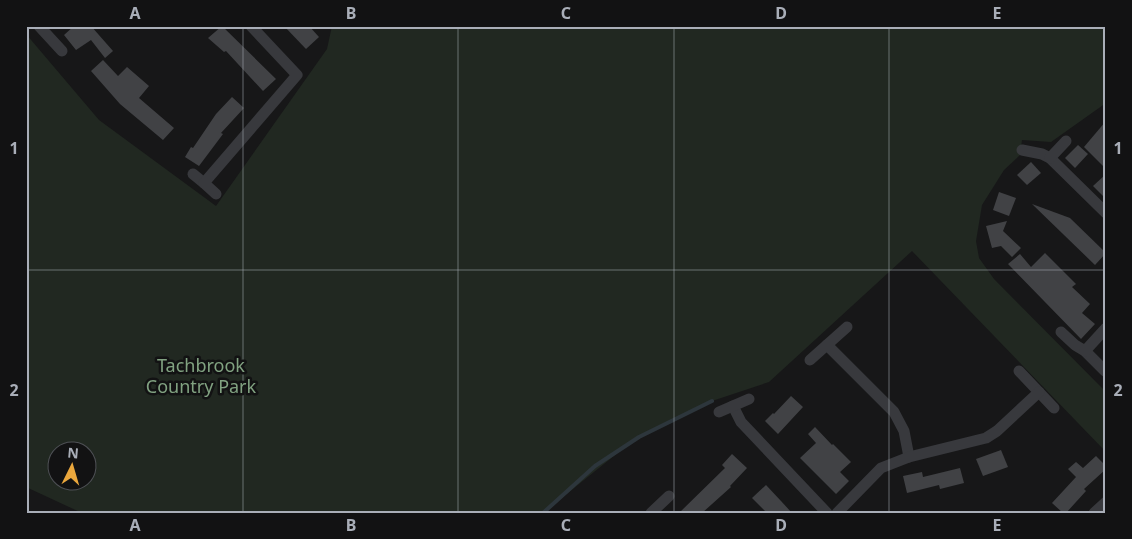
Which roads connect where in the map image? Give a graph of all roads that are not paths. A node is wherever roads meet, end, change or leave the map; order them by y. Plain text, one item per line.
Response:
1 (251, 26) edge
2 (46, 29) edge
3 (62, 52) dead end
4 (1066, 141) dead end
5 (1022, 150) dead end
6 (1050, 158) junction
7 (193, 174) dead end
8 (204, 183) junction
9 (216, 194) dead end
10 (1106, 213) edge
11 (847, 327) dead end
12 (1106, 328) edge
13 (1061, 332) dead end
14 (827, 345) junction
15 (1085, 351) junction
16 (810, 360) dead end
17 (1019, 370) dead end
18 (1105, 371) edge
19 (1039, 392) junction
20 (750, 399) dead end
21 (733, 406) junction
22 (1054, 408) dead end
23 (719, 412) dead end
24 (910, 457) junction
25 (669, 496) dead end
26 (1106, 502) edge
27 (651, 513) edge
28 (827, 513) edge
29 (837, 513) edge
30 (1094, 513) edge

1 - 8 street
2 - 3 street
4 - 6 street
5 - 6 street
6 - 10 street
7 - 8 street
8 - 9 street
11 - 14 street
12 - 15 street
13 - 15 street
14 - 16 street
14 - 24 street
15 - 18 street
17 - 19 street
19 - 22 street
19 - 24 street
20 - 21 street
21 - 23 street
21 - 28 street
24 - 29 street
25 - 27 street
26 - 30 street

